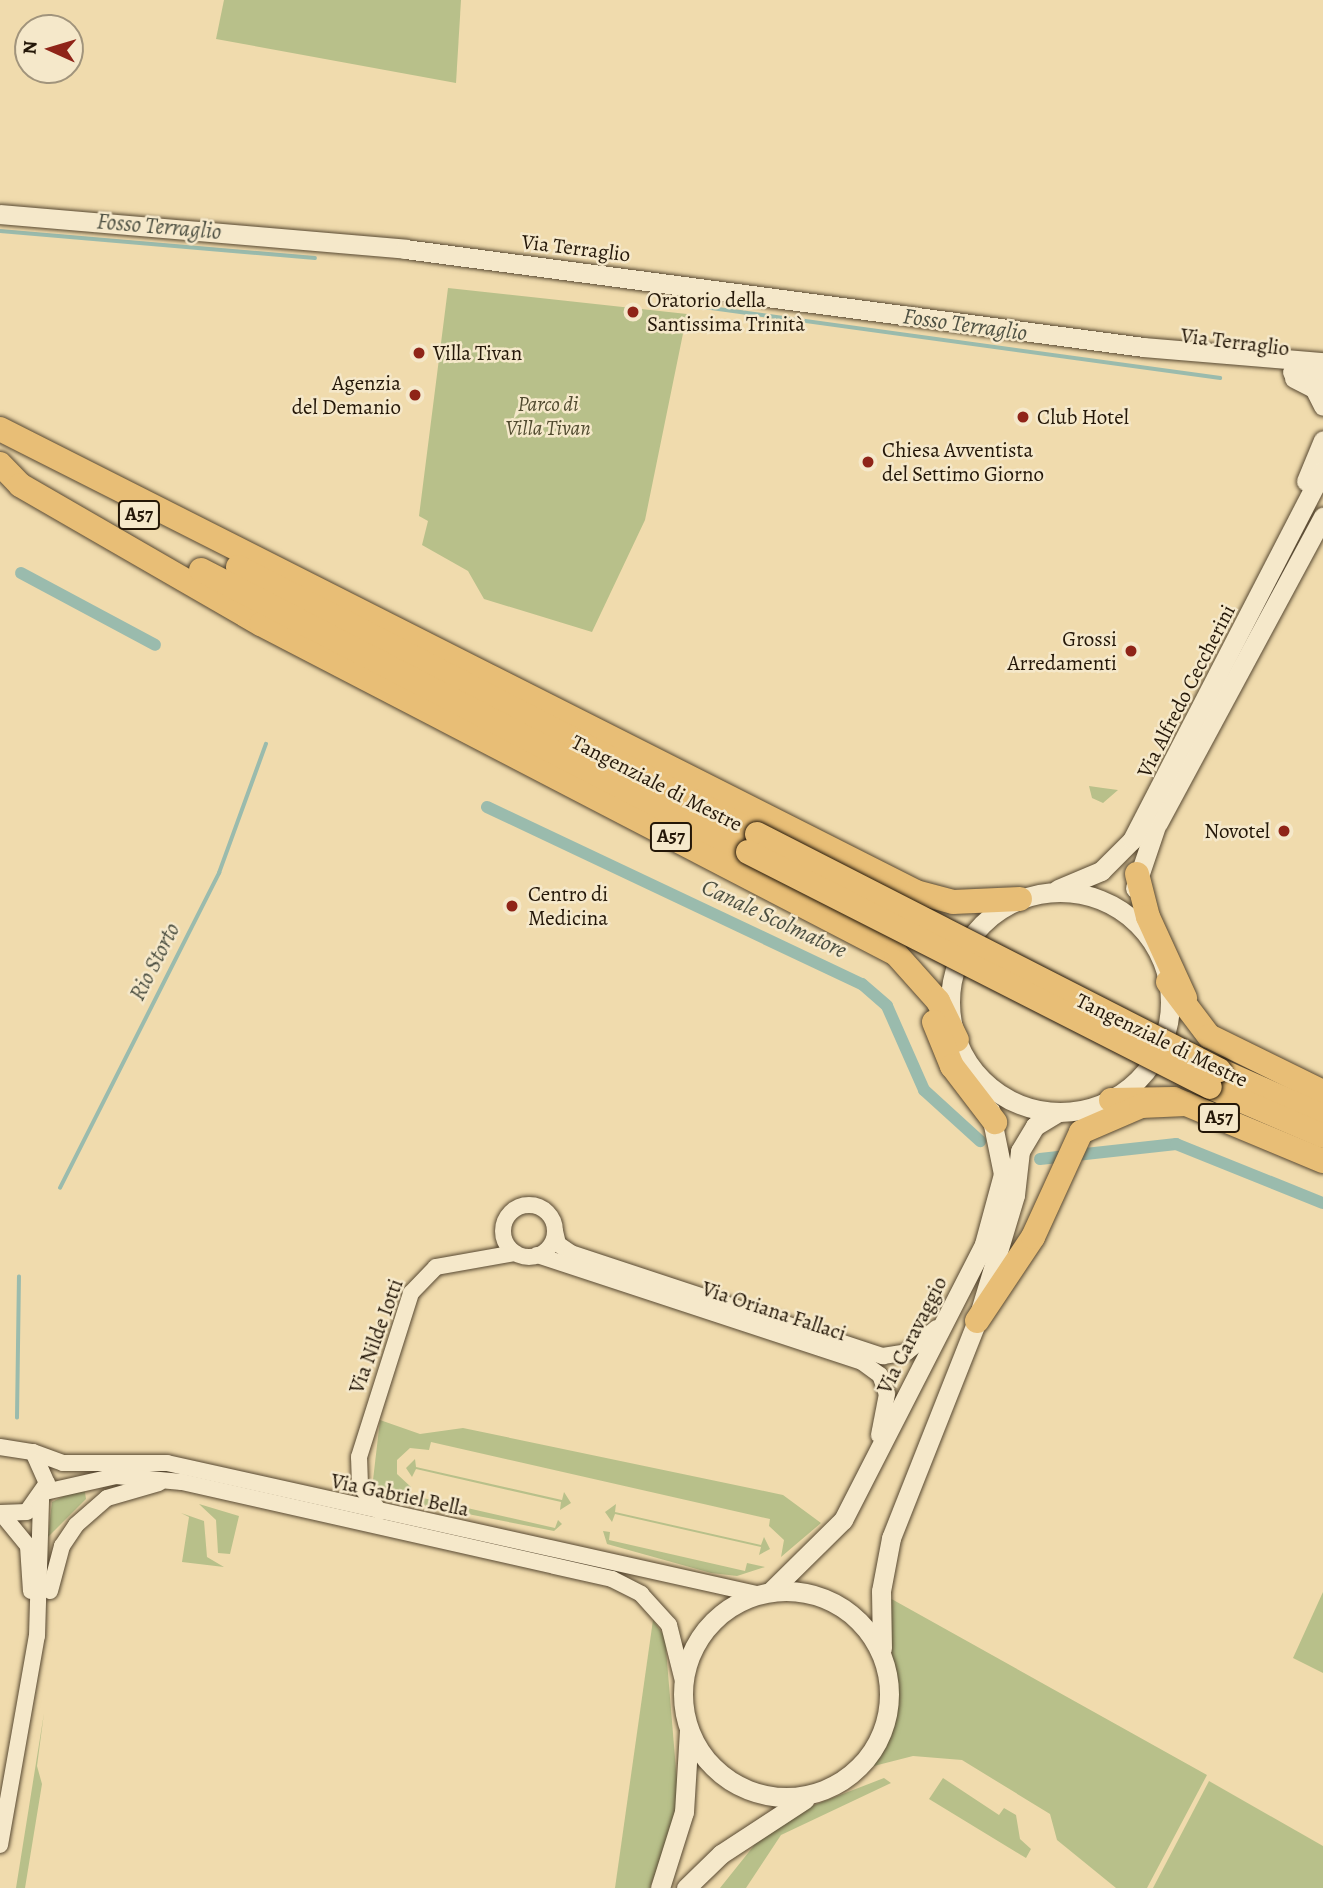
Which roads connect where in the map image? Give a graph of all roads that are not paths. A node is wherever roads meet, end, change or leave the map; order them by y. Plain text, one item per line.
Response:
1 (0, 214) edge
2 (1143, 347) junction
3 (1323, 353) edge
4 (1315, 363) edge
5 (1239, 367) junction
6 (1323, 378) edge
7 (1323, 406) edge
8 (0, 431) edge
9 (1323, 440) edge
10 (0, 456) edge
11 (0, 464) edge
12 (1323, 470) edge
13 (1323, 492) edge
14 (1323, 517) edge
15 (1280, 569) junction
16 (278, 599) junction
17 (363, 643) junction
18 (1144, 834) junction
19 (1137, 874) junction
20 (1047, 892) junction
21 (1020, 899) junction
22 (1153, 943) junction
23 (923, 981) junction
24 (1168, 982) junction
25 (957, 1040) junction
26 (1219, 1042) junction
27 (972, 1067) junction
28 (1215, 1078) junction
29 (1323, 1092) edge
30 (1111, 1100) junction
31 (1186, 1104) junction
32 (1058, 1112) junction
33 (1323, 1116) edge
34 (995, 1122) junction
35 (1323, 1136) edge
36 (1323, 1161) edge
37 (555, 1231) junction
38 (503, 1233) junction
39 (515, 1252) junction
40 (537, 1255) junction
41 (484, 1262) junction
42 (947, 1317) junction
43 (977, 1321) junction
44 (2, 1445) edge
45 (33, 1452) junction
46 (357, 1475) junction
47 (174, 1481) junction
48 (860, 1490) junction
49 (43, 1496) junction
50 (324, 1500) junction
51 (380, 1512) junction
52 (0, 1513) edge
53 (764, 1593) junction
54 (37, 1636) junction
55 (883, 1660) junction
56 (683, 1681) junction
57 (689, 1731) junction
58 (817, 1793) junction
59 (0, 1822) edge
60 (0, 1845) edge
61 (660, 1888) edge
62 (686, 1888) edge

1 - 2 main road, Via Terraglio
2 - 4 main road, Via Terraglio
2 - 5 main road, Via Terraglio
3 - 4 main road
5 - 6 main road, Via Terraglio
5 - 7 main road
8 - 16 highway, Tangenziale di Mestre / A57
9 - 18 main road
10 - 16 highway, Tangenziale di Mestre / A57
11 - 16 highway, A57
12 - 15 main road, Via Alfredo Ceccherini
13 - 15 main road, Via Alfredo Ceccherini
14 - 18 main road
15 - 18 main road, Via Alfredo Ceccherini
16 - 17 highway, A57
16 - 17 highway, Tangenziale di Mestre / A57
17 - 21 highway, A57
17 - 23 highway, A57
17 - 28 highway, Tangenziale di Mestre / A57, bridge
18 - 19 main road, Via Alfredo Ceccherini
18 - 20 main road, Via Alfredo Ceccherini
19 - 22 main road, Via Alfredo Ceccherini
19 - 26 highway
20 - 21 main road
20 - 22 main road
21 - 25 main road
22 - 24 main road
23 - 25 highway, A57
23 - 34 highway, A57
24 - 26 highway
24 - 30 main road
25 - 27 main road
26 - 29 highway
27 - 32 main road
27 - 34 main road, Via Caravaggio
28 - 33 highway, Tangenziale di Mestre / A57
28 - 35 highway, Tangenziale di Mestre / A57
30 - 31 highway, A57
30 - 32 main road
31 - 36 highway, A57
31 - 43 highway
32 - 43 main road
34 - 42 main road, Via Caravaggio
37 - 38 street
37 - 40 street
37 - 42 street, Via Oriana Fallaci
38 - 39 street
38 - 41 street
39 - 40 street
39 - 41 street, Via Nilde Iotti
40 - 48 street, Via Oriana Fallaci
41 - 46 street, Via Nilde Iotti
42 - 48 main road, Via Caravaggio
43 - 55 main road
44 - 45 street, Via Gabriel Bella
45 - 49 street
45 - 50 street, Via Gabriel Bella
46 - 50 street
46 - 51 street
47 - 49 street, Via Gabriel Bella
47 - 54 street, Via Gabriel Bella
47 - 56 street, Via Gabriel Bella
48 - 53 main road, Via Caravaggio
49 - 52 street, Via Gabriel Bella
49 - 54 street
50 - 51 street, Via Gabriel Bella
51 - 53 street, Via Gabriel Bella
52 - 59 street
53 - 55 main road
53 - 56 main road
54 - 60 street
55 - 58 main road
56 - 57 main road
57 - 58 main road
57 - 61 main road
58 - 62 main road

